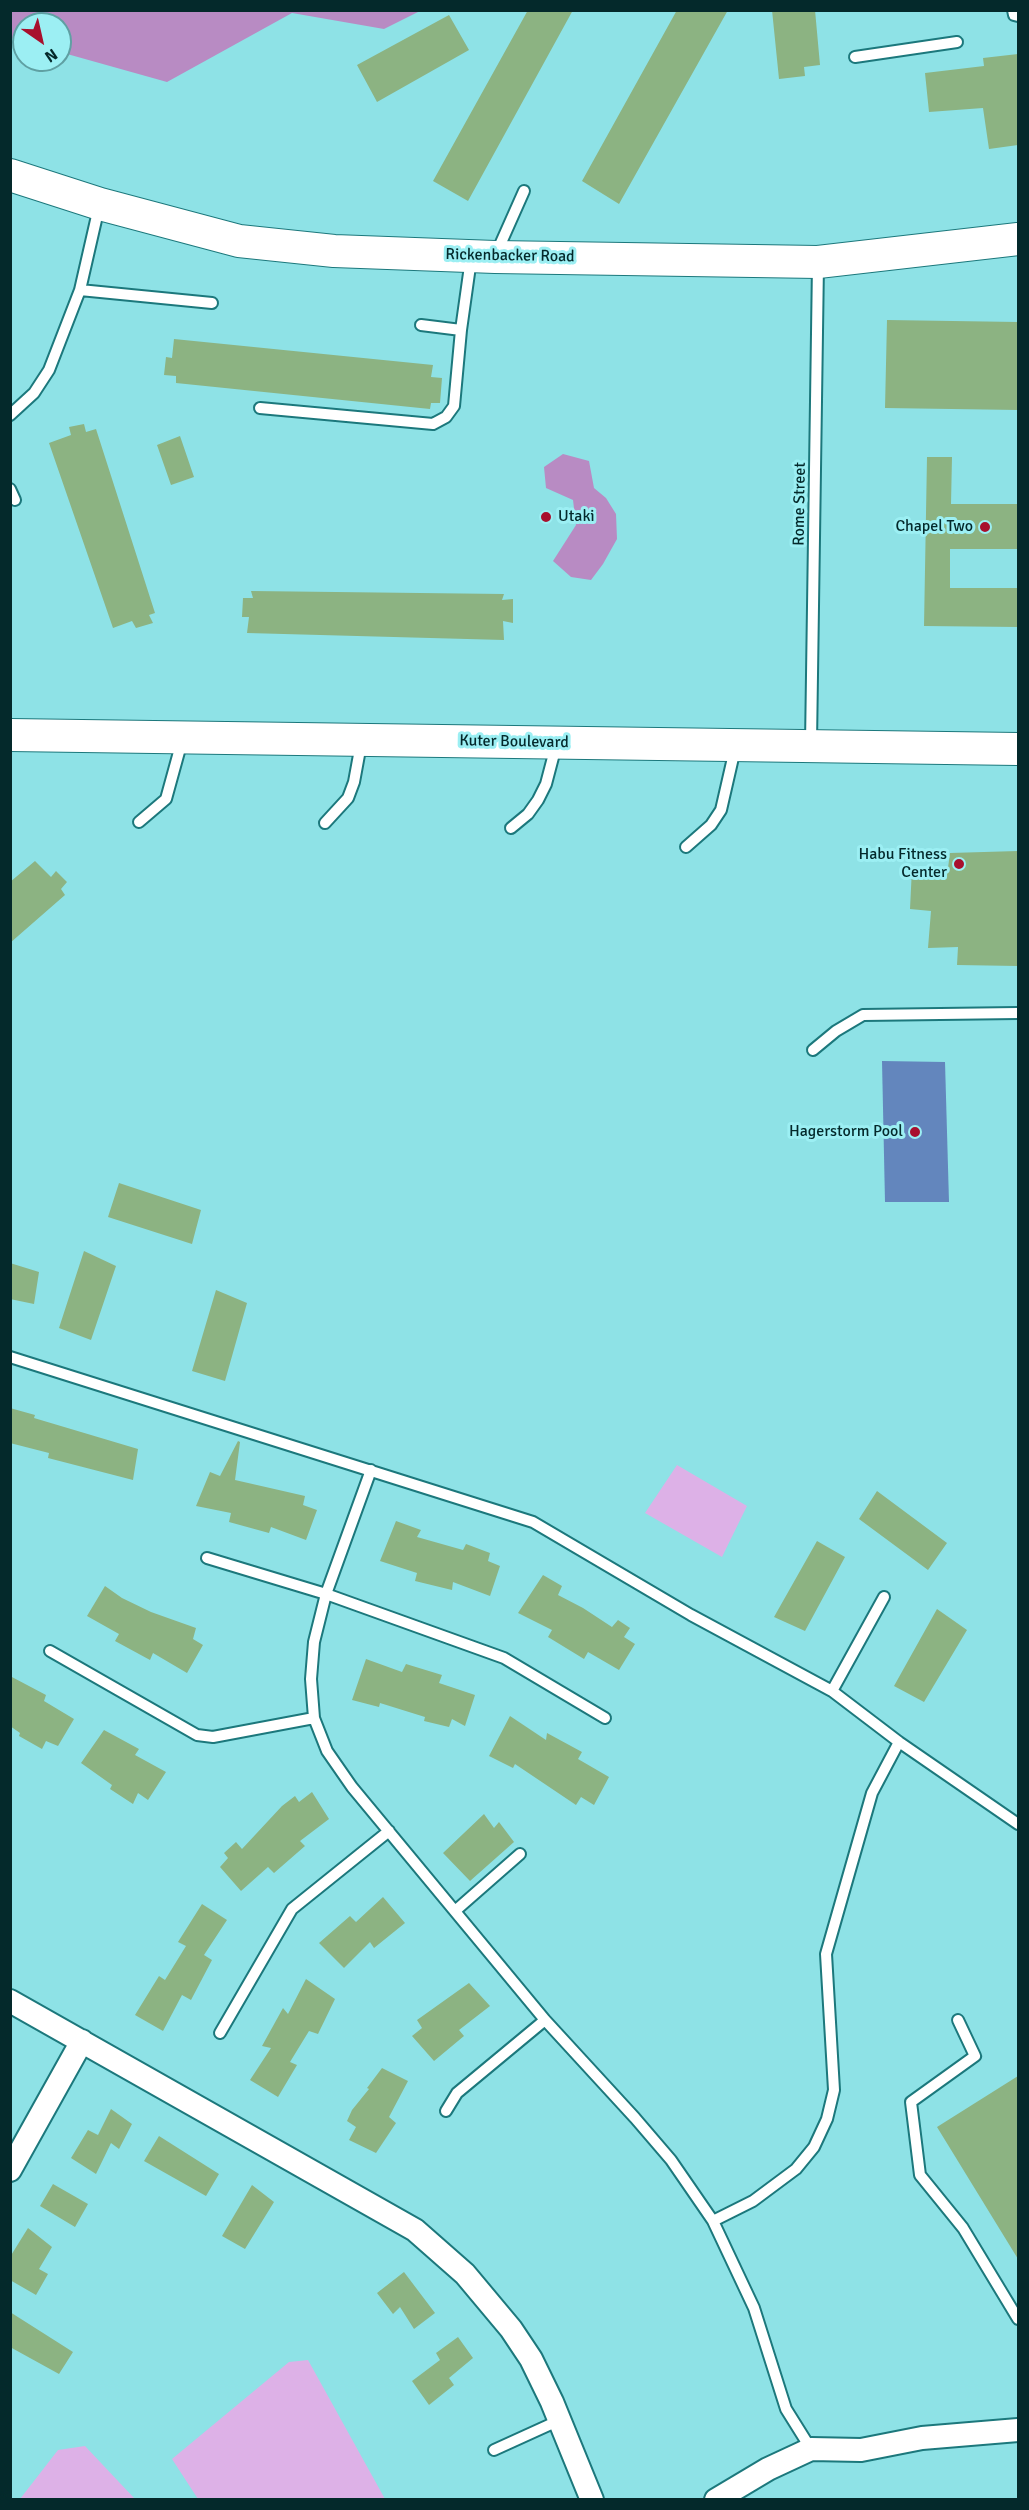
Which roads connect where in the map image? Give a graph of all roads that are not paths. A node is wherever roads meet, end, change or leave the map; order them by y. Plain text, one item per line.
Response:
1 (1013, 10) edge
2 (1018, 16) edge
3 (957, 42) dead end
4 (855, 57) dead end
5 (10, 175) edge
6 (524, 191) dead end
7 (100, 204) junction
8 (1018, 239) edge
9 (483, 256) junction
10 (818, 262) junction
11 (80, 290) junction
12 (212, 303) dead end
13 (421, 325) dead end
14 (461, 330) junction
15 (260, 408) dead end
16 (10, 415) edge
17 (10, 489) edge
18 (15, 500) dead end
19 (10, 735) edge
20 (182, 738) junction
21 (362, 740) junction
22 (556, 743) junction
23 (736, 746) junction
24 (811, 746) junction
25 (1018, 749) edge
26 (139, 822) dead end
27 (325, 823) dead end
28 (511, 828) dead end
29 (686, 847) dead end
30 (1018, 1013) edge
31 (813, 1050) dead end
32 (10, 1357) edge
33 (371, 1470) junction
34 (207, 1558) dead end
35 (326, 1594) junction
36 (884, 1597) dead end
37 (50, 1651) dead end
38 (832, 1691) junction
39 (314, 1718) junction
40 (605, 1718) dead end
41 (899, 1742) junction
42 (1018, 1824) edge
43 (389, 1831) junction
44 (520, 1854) dead end
45 (455, 1911) junction
46 (10, 2001) edge
47 (545, 2020) junction
48 (958, 2020) dead end
49 (220, 2033) dead end
50 (82, 2042) junction
51 (446, 2111) dead end
52 (10, 2170) edge
53 (713, 2221) junction
54 (1018, 2319) edge
55 (560, 2420) junction
56 (1018, 2430) edge
57 (811, 2449) junction
58 (494, 2450) dead end
59 (592, 2499) edge
60 (716, 2499) edge

1 - 2 lane
3 - 4 lane
5 - 7 street, Rickenbacker Road
6 - 9 lane
7 - 9 street, Rickenbacker Road
7 - 11 lane
8 - 10 street, Rickenbacker Road
9 - 10 street, Rickenbacker Road
9 - 14 lane
10 - 24 lane, Rome Street
11 - 12 lane
11 - 16 lane
13 - 14 lane
14 - 15 lane
17 - 18 lane
19 - 20 street, Kuter Boulevard
20 - 21 street, Kuter Boulevard
20 - 26 lane
21 - 22 street, Kuter Boulevard
21 - 27 lane
22 - 23 street, Kuter Boulevard
22 - 28 lane
23 - 24 street, Kuter Boulevard
23 - 29 lane
24 - 25 street, Kuter Boulevard
30 - 31 lane
32 - 33 lane
33 - 35 lane
33 - 38 lane
34 - 35 lane
35 - 39 lane
35 - 40 lane
36 - 38 lane
37 - 39 lane
38 - 41 lane
39 - 43 lane
41 - 42 lane
41 - 53 lane
43 - 45 lane
43 - 49 lane
44 - 45 lane
45 - 47 lane
46 - 50 street
47 - 51 lane
47 - 53 lane
48 - 54 lane
50 - 52 street
50 - 55 street
53 - 57 lane
55 - 58 lane
55 - 59 street
56 - 57 street
57 - 60 street

